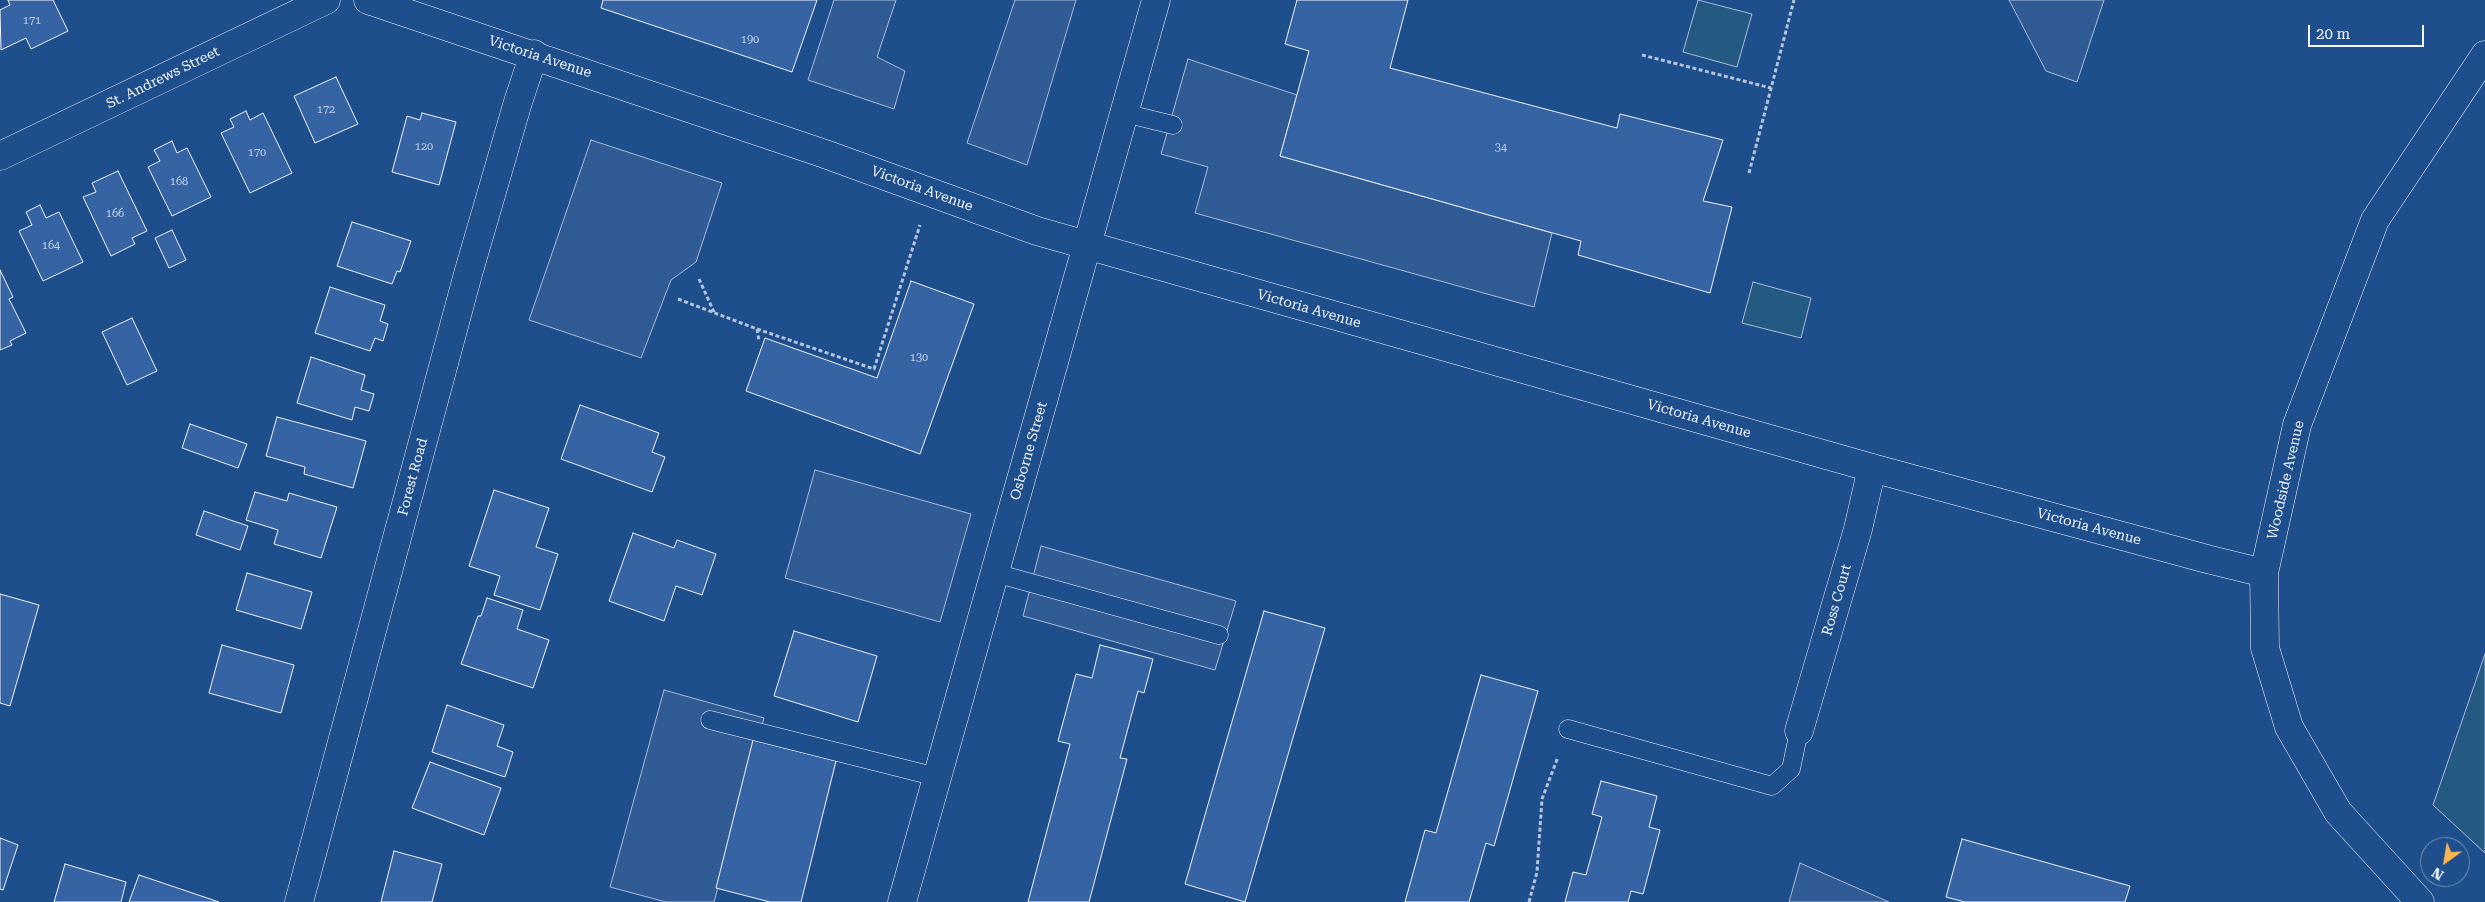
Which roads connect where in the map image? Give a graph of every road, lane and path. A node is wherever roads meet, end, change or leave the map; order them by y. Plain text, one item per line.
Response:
1 (326, 0) edge
2 (368, 0) edge
3 (1156, 0) edge
4 (1794, 0) edge
5 (534, 54) junction
6 (1642, 55) dead end
7 (2485, 56) edge
8 (1771, 88) junction
9 (1124, 113) junction
10 (1173, 125) dead end
11 (0, 156) edge
12 (1749, 173) dead end
13 (922, 219) dead end
14 (1087, 246) junction
15 (699, 279) dead end
16 (678, 299) dead end
17 (714, 313) junction
18 (757, 329) junction
19 (759, 341) dead end
20 (1872, 468) junction
21 (995, 573) junction
22 (2264, 573) junction
23 (1219, 635) dead end
24 (710, 720) dead end
25 (1568, 729) joint
26 (1799, 731) joint
27 (937, 778) junction
28 (299, 902) edge
29 (902, 902) edge
30 (1529, 902) edge
31 (2420, 902) edge

1 - 11 street, St. Andrews Street
2 - 5 street, Victoria Avenue
3 - 9 street, Osborne Street
4 - 8 path
5 - 14 street, Victoria Avenue
5 - 28 street, Forest Road
6 - 8 path
7 - 22 street, Woodside Avenue
8 - 12 path
9 - 10 lane
9 - 14 street, Osborne Street
13 - 18 path
14 - 20 street, Victoria Avenue
14 - 21 street, Osborne Street
15 - 17 path
16 - 17 path
17 - 18 path
18 - 19 path
20 - 22 street, Victoria Avenue
20 - 26 street, Ross Court
21 - 23 lane
21 - 27 street, Osborne Street
22 - 31 street, Woodside Avenue
24 - 27 lane
25 - 26 lane
25 - 30 path
27 - 29 street, Osborne Street

